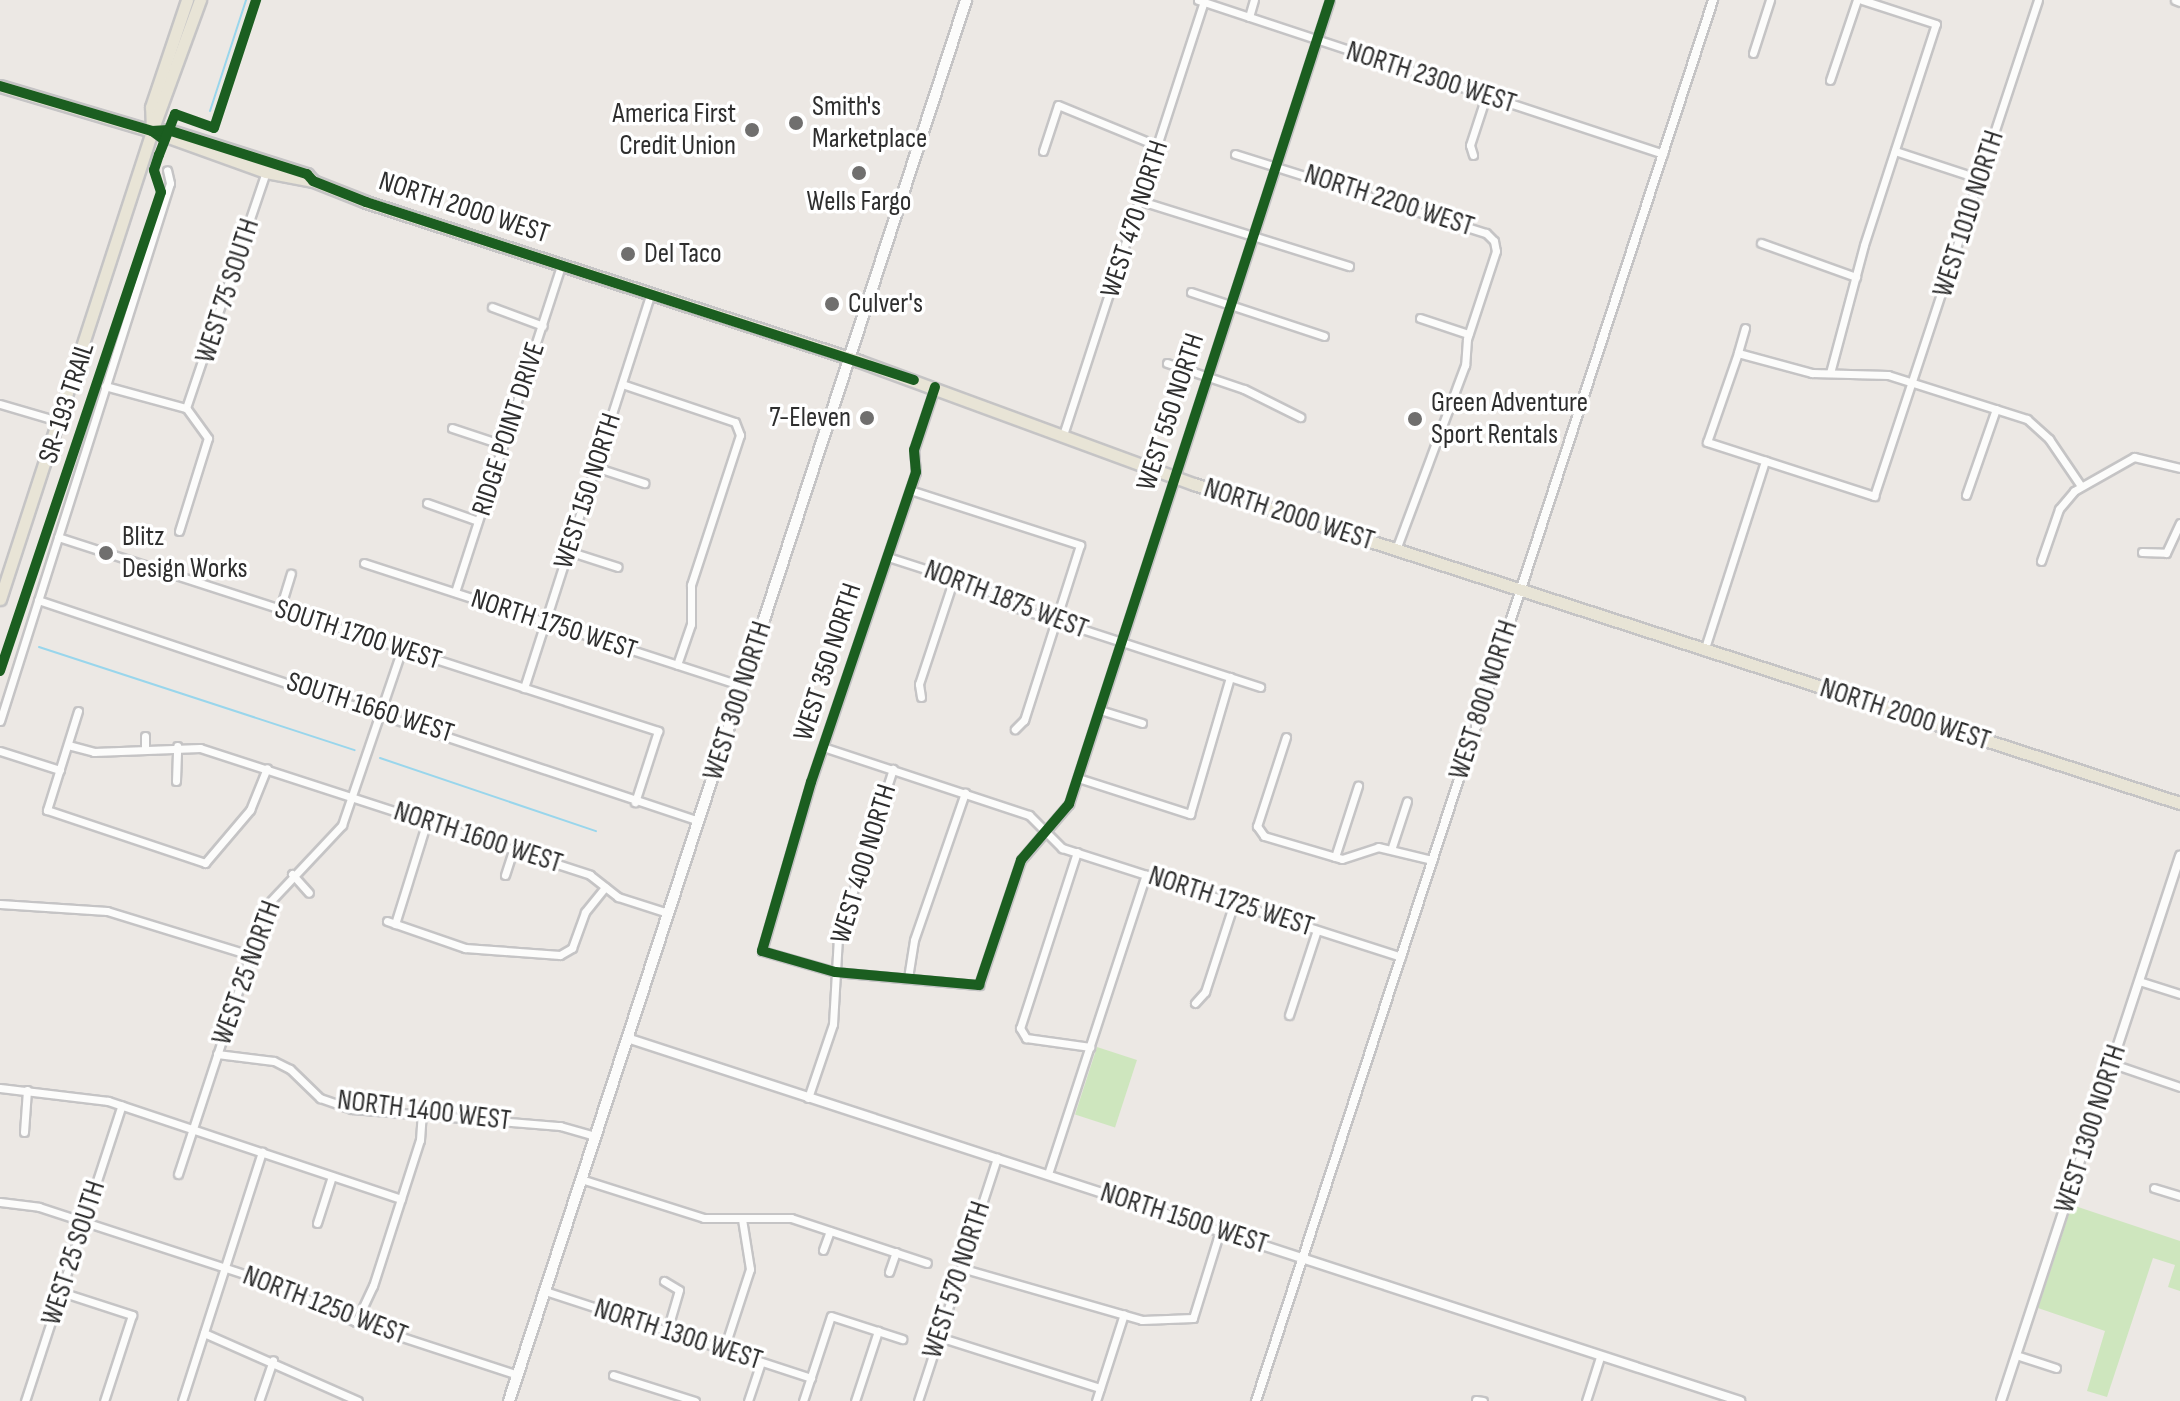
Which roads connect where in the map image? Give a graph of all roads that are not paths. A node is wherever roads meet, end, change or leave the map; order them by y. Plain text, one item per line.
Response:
1 (187, 0) edge
2 (200, 0) edge
3 (966, 0) edge
4 (1254, 0) edge
5 (1330, 0) edge
6 (1713, 0) edge
7 (1770, 0) edge
8 (1859, 0) edge
9 (2038, 0) edge
10 (1201, 1) edge
11 (1249, 17) junction
12 (1317, 40) junction
13 (1753, 53) dead end
14 (1830, 80) dead end
15 (0, 86) edge
16 (1486, 96) junction
17 (152, 131) junction
18 (1158, 146) junction
19 (1043, 151) dead end
20 (1895, 151) junction
21 (1235, 154) dead end
22 (1663, 154) junction
23 (1473, 155) dead end
24 (1276, 164) junction
25 (167, 170) dead end
26 (266, 172) junction
27 (1980, 179) junction
28 (313, 181) junction
29 (1141, 201) junction
30 (1253, 235) junction
31 (1761, 243) dead end
32 (561, 265) junction
33 (1349, 266) dead end
34 (1856, 277) junction
35 (1191, 292) dead end
36 (651, 293) junction
37 (1230, 305) junction
38 (492, 307) dead end
39 (1420, 318) dead end
40 (543, 326) junction
41 (1745, 328) dead end
42 (1468, 334) junction
43 (1324, 336) dead end
44 (1738, 353) junction
45 (849, 358) junction
46 (1167, 363) dead end
47 (1830, 373) junction
48 (1207, 376) junction
49 (1911, 381) junction
50 (622, 384) junction
51 (105, 386) junction
52 (935, 387) junction
53 (0, 404) edge
54 (186, 408) junction
55 (1996, 409) junction
56 (1300, 417) dead end
57 (58, 421) junction
58 (452, 428) dead end
59 (1063, 435) junction
60 (503, 445) junction
61 (1765, 461) junction
62 (595, 467) junction
63 (2180, 468) edge
64 (1175, 477) junction
65 (644, 483) dead end
66 (2081, 486) junction
67 (910, 490) junction
68 (1966, 495) dead end
69 (427, 503) dead end
70 (478, 521) junction
71 (2180, 523) edge
72 (179, 531) dead end
73 (58, 537) junction
74 (1396, 550) junction
75 (568, 551) junction
76 (2142, 552) dead end
77 (888, 557) junction
78 (2041, 561) dead end
79 (364, 563) dead end
80 (618, 567) dead end
81 (291, 574) dead end
82 (954, 578) junction
83 (1521, 591) junction
84 (455, 592) junction
85 (0, 599) edge
86 (38, 600) junction
87 (280, 609) junction
88 (1056, 621) junction
89 (545, 622) junction
90 (1122, 642) junction
91 (402, 649) junction
92 (1704, 651) junction
93 (677, 665) junction
94 (1230, 677) junction
95 (743, 686) junction
96 (1260, 687) dead end
97 (524, 688) junction
98 (921, 697) dead end
99 (1100, 710) junction
100 (78, 711) dead end
101 (382, 711) junction
102 (0, 721) edge
103 (1142, 723) dead end
104 (1015, 729) dead end
105 (145, 736) dead end
106 (1286, 737) dead end
107 (68, 745) junction
108 (177, 746) junction
109 (145, 748) junction
110 (826, 748) junction
111 (0, 751) edge
112 (267, 768) junction
113 (893, 769) junction
114 (60, 770) junction
115 (1078, 778) junction
116 (176, 781) dead end
117 (1358, 786) dead end
118 (965, 793) junction
119 (355, 797) junction
120 (1407, 801) dead end
121 (635, 802) junction
122 (2180, 803) edge
123 (427, 821) junction
124 (699, 821) junction
125 (1045, 833) junction
126 (1392, 847) junction
127 (513, 850) junction
128 (1077, 852) junction
129 (2180, 856) edge
130 (1335, 857) junction
131 (1432, 860) junction
132 (292, 874) junction
133 (505, 875) dead end
134 (1146, 875) junction
135 (605, 887) junction
136 (309, 893) dead end
137 (1234, 903) junction
138 (0, 904) edge
139 (668, 913) junction
140 (1317, 930) junction
141 (250, 955) junction
142 (1401, 957) junction
143 (835, 972) junction
144 (908, 978) junction
145 (2139, 981) junction
146 (2180, 994) edge
147 (1195, 1003) dead end
148 (1289, 1015) dead end
149 (627, 1038) junction
150 (1090, 1047) junction
151 (217, 1054) junction
152 (2113, 1064) junction
153 (2180, 1087) edge
154 (0, 1088) edge
155 (27, 1090) junction
156 (808, 1098) junction
157 (122, 1105) junction
158 (422, 1114) junction
159 (193, 1129) junction
160 (24, 1132) dead end
161 (595, 1136) junction
162 (262, 1152) junction
163 (997, 1158) junction
164 (178, 1174) dead end
165 (1048, 1174) junction
166 (332, 1176) junction
167 (581, 1179) junction
168 (2154, 1188) dead end
169 (2180, 1196) edge
170 (401, 1199) junction
171 (0, 1202) edge
172 (742, 1219) junction
173 (84, 1221) junction
174 (317, 1223) dead end
175 (830, 1231) junction
176 (1220, 1231) junction
177 (823, 1250) dead end
178 (896, 1252) junction
179 (1302, 1258) junction
180 (927, 1263) dead end
181 (225, 1268) junction
182 (961, 1268) junction
183 (889, 1272) dead end
184 (664, 1281) dead end
185 (545, 1291) junction
186 (61, 1292) junction
187 (1124, 1314) junction
188 (356, 1322) junction
189 (667, 1331) junction
190 (878, 1331) junction
191 (204, 1333) junction
192 (939, 1337) junction
193 (902, 1339) dead end
194 (724, 1349) junction
195 (2016, 1355) junction
196 (1600, 1357) junction
197 (273, 1360) junction
198 (761, 1362) junction
199 (2056, 1368) dead end
200 (518, 1375) junction
201 (613, 1375) dead end
202 (811, 1378) junction
203 (1100, 1388) junction
204 (337, 1391) junction
205 (1476, 1400) edge
206 (25, 1401) edge
207 (104, 1401) edge
208 (182, 1401) edge
209 (259, 1401) edge
210 (334, 1401) edge
211 (358, 1401) edge
212 (509, 1401) edge
213 (695, 1401) edge
214 (748, 1401) edge
215 (803, 1401) edge
216 (855, 1401) edge
217 (918, 1401) edge
218 (1096, 1401) edge
219 (1256, 1401) edge
220 (1483, 1401) edge
221 (1586, 1401) edge
222 (1740, 1401) edge
223 (2001, 1401) edge

1 - 17 main road
2 - 17 main road
3 - 45 main road, WEST 300 NORTH
4 - 11 street
5 - 12 street, WEST 550 NORTH
6 - 22 street, WEST 800 NORTH
7 - 13 street
8 - 14 street
8 - 20 street
9 - 27 street, WEST 1010 NORTH
10 - 11 street, NORTH 2300 WEST
10 - 18 street, WEST 470 NORTH
11 - 12 street, NORTH 2300 WEST
12 - 16 street, NORTH 2300 WEST
12 - 24 street, WEST 550 NORTH
15 - 17 main road, NORTH 2000 WEST
16 - 22 street, NORTH 2300 WEST
16 - 23 street
17 - 26 main road, NORTH 2000 WEST
17 - 28 main road, NORTH 2000 WEST
17 - 57 main road
18 - 19 street
18 - 29 street, WEST 470 NORTH
20 - 27 street
20 - 34 street
21 - 24 street, NORTH 2200 WEST
22 - 83 street, WEST 800 NORTH
24 - 30 street, WEST 550 NORTH
24 - 42 street, NORTH 2200 WEST
25 - 51 street
26 - 28 main road, NORTH 2000 WEST
26 - 54 street, WEST 75 SOUTH
27 - 49 street, WEST 1010 NORTH
28 - 32 main road, NORTH 2000 WEST
29 - 30 street
29 - 59 street, WEST 470 NORTH
30 - 33 street
30 - 37 street, WEST 550 NORTH
31 - 34 street
32 - 36 main road, NORTH 2000 WEST
32 - 40 street, RIDGE POINT DRIVE
34 - 47 street
35 - 37 street
36 - 45 main road, NORTH 2000 WEST
36 - 50 street, WEST 150 NORTH
37 - 43 street
37 - 48 street, WEST 550 NORTH
38 - 40 street
39 - 42 street
40 - 60 street, RIDGE POINT DRIVE
41 - 44 street
42 - 74 street
44 - 47 street
44 - 61 street
45 - 52 main road, NORTH 2000 WEST
45 - 95 main road, WEST 300 NORTH
46 - 48 street
47 - 49 street
48 - 56 street
48 - 64 street, WEST 550 NORTH
49 - 55 street
49 - 61 street, WEST 1010 NORTH
50 - 62 street, WEST 150 NORTH
50 - 93 street
51 - 54 street
51 - 73 street
52 - 59 main road, NORTH 2000 WEST
52 - 67 street, WEST 350 NORTH
53 - 57 street
54 - 72 street
55 - 66 street
55 - 68 street
57 - 85 main road
58 - 60 street
59 - 64 main road, NORTH 2000 WEST
60 - 70 street, RIDGE POINT DRIVE
61 - 92 street
62 - 65 street
62 - 75 street, WEST 150 NORTH
63 - 66 street
64 - 74 main road, NORTH 2000 WEST
64 - 90 street, WEST 550 NORTH
66 - 78 street
67 - 77 street, WEST 350 NORTH
67 - 88 street
69 - 70 street
70 - 84 street, RIDGE POINT DRIVE
71 - 76 street
73 - 86 street
73 - 87 street, SOUTH 1700 WEST
74 - 83 main road, NORTH 2000 WEST
75 - 80 street
75 - 89 street, WEST 150 NORTH
77 - 82 street, NORTH 1875 WEST
77 - 110 street, WEST 350 NORTH
79 - 84 street, NORTH 1750 WEST
81 - 87 street
82 - 88 street, NORTH 1875 WEST
82 - 98 street
83 - 92 main road, NORTH 2000 WEST
83 - 131 street, WEST 800 NORTH
84 - 89 street, NORTH 1750 WEST
86 - 101 street, SOUTH 1660 WEST
86 - 102 street
87 - 91 street, SOUTH 1700 WEST
88 - 90 street, NORTH 1875 WEST
88 - 104 street
89 - 93 street, NORTH 1750 WEST
89 - 97 street, WEST 150 NORTH
90 - 94 street, NORTH 1875 WEST
90 - 99 street, WEST 550 NORTH
91 - 97 street, SOUTH 1700 WEST
91 - 101 street, WEST 25 NORTH
92 - 122 main road, NORTH 2000 WEST
93 - 95 street, NORTH 1750 WEST
94 - 96 street, NORTH 1875 WEST
94 - 115 street
95 - 124 main road, WEST 300 NORTH
97 - 121 street, SOUTH 1700 WEST
99 - 103 street
99 - 115 street, WEST 550 NORTH
100 - 107 street
101 - 119 street, WEST 25 NORTH
101 - 121 street, SOUTH 1660 WEST
105 - 109 street
106 - 130 street
107 - 109 street, NORTH 1600 WEST
107 - 114 street
108 - 109 street, NORTH 1600 WEST
108 - 112 street, NORTH 1600 WEST
108 - 116 street
110 - 113 street
110 - 143 street, WEST 350 NORTH
111 - 114 street
112 - 114 street
112 - 119 street, NORTH 1600 WEST
113 - 118 street
113 - 143 street, WEST 400 NORTH
115 - 125 street, WEST 550 NORTH
117 - 130 street
118 - 125 street
118 - 144 street
119 - 123 street, NORTH 1600 WEST
119 - 132 street, WEST 25 NORTH
120 - 126 street
121 - 124 street, SOUTH 1660 WEST
123 - 127 street, NORTH 1600 WEST
123 - 135 street
124 - 139 main road, WEST 300 NORTH
125 - 128 street, NORTH 1725 WEST
125 - 144 street, WEST 550 NORTH
126 - 130 street
126 - 131 street
127 - 133 street
127 - 135 street, NORTH 1600 WEST
128 - 134 street, NORTH 1725 WEST
128 - 150 street
129 - 145 street, WEST 1300 NORTH
131 - 142 street, WEST 800 NORTH
132 - 136 street
132 - 141 street, WEST 25 NORTH
134 - 137 street, NORTH 1725 WEST
134 - 150 street
135 - 139 street, NORTH 1600 WEST
137 - 140 street, NORTH 1725 WEST
137 - 147 street
138 - 141 street
139 - 149 main road, WEST 300 NORTH
140 - 142 street, NORTH 1725 WEST
140 - 148 street
141 - 151 street, WEST 25 NORTH
142 - 179 street, WEST 800 NORTH
143 - 144 street
143 - 156 street, WEST 400 NORTH
145 - 146 street
145 - 152 street, WEST 1300 NORTH
149 - 156 street, NORTH 1500 WEST
149 - 161 main road, WEST 300 NORTH
150 - 165 street
151 - 158 street, NORTH 1400 WEST
151 - 159 street, WEST 25 NORTH
152 - 153 street
152 - 195 street, WEST 1300 NORTH
154 - 155 street
155 - 157 street
155 - 160 street
156 - 163 street, NORTH 1500 WEST
157 - 159 street
157 - 173 street, WEST 25 SOUTH
158 - 161 street, NORTH 1400 WEST
158 - 170 street
159 - 162 street
159 - 164 street, WEST 25 NORTH
161 - 167 main road, WEST 300 NORTH
162 - 166 street
162 - 181 street
163 - 165 street, NORTH 1500 WEST
163 - 182 street, WEST 570 NORTH
165 - 176 street, NORTH 1500 WEST
166 - 170 street
166 - 174 street
167 - 172 street
167 - 185 main road, WEST 300 NORTH
168 - 169 street
170 - 188 street
171 - 173 street, NORTH 1250 WEST
172 - 175 street
172 - 194 street
173 - 181 street, NORTH 1250 WEST
173 - 186 street, WEST 25 SOUTH
175 - 177 street
175 - 178 street
176 - 179 street, NORTH 1500 WEST
176 - 187 street
178 - 180 street
178 - 183 street
179 - 196 street, NORTH 1500 WEST
179 - 219 street, WEST 800 NORTH
181 - 188 street, NORTH 1250 WEST
181 - 191 street
182 - 187 street
182 - 192 street, WEST 570 NORTH
184 - 189 street
185 - 189 street, NORTH 1300 WEST
185 - 200 main road, WEST 300 NORTH
186 - 206 street, WEST 25 SOUTH
186 - 207 street
187 - 203 street
188 - 200 street, NORTH 1250 WEST
189 - 194 street, NORTH 1300 WEST
190 - 193 street
190 - 202 street
190 - 216 street
191 - 197 street
191 - 208 street
192 - 203 street
192 - 217 street, WEST 570 NORTH
194 - 198 street, NORTH 1300 WEST
195 - 199 street
195 - 223 street, WEST 1300 NORTH
196 - 221 street
196 - 222 street, NORTH 1500 WEST
197 - 204 street
197 - 209 street
198 - 202 street, NORTH 1300 WEST
198 - 214 street
200 - 212 main road, WEST 300 NORTH
201 - 213 street
202 - 215 street
203 - 218 street
204 - 210 street
204 - 211 street
205 - 220 street

